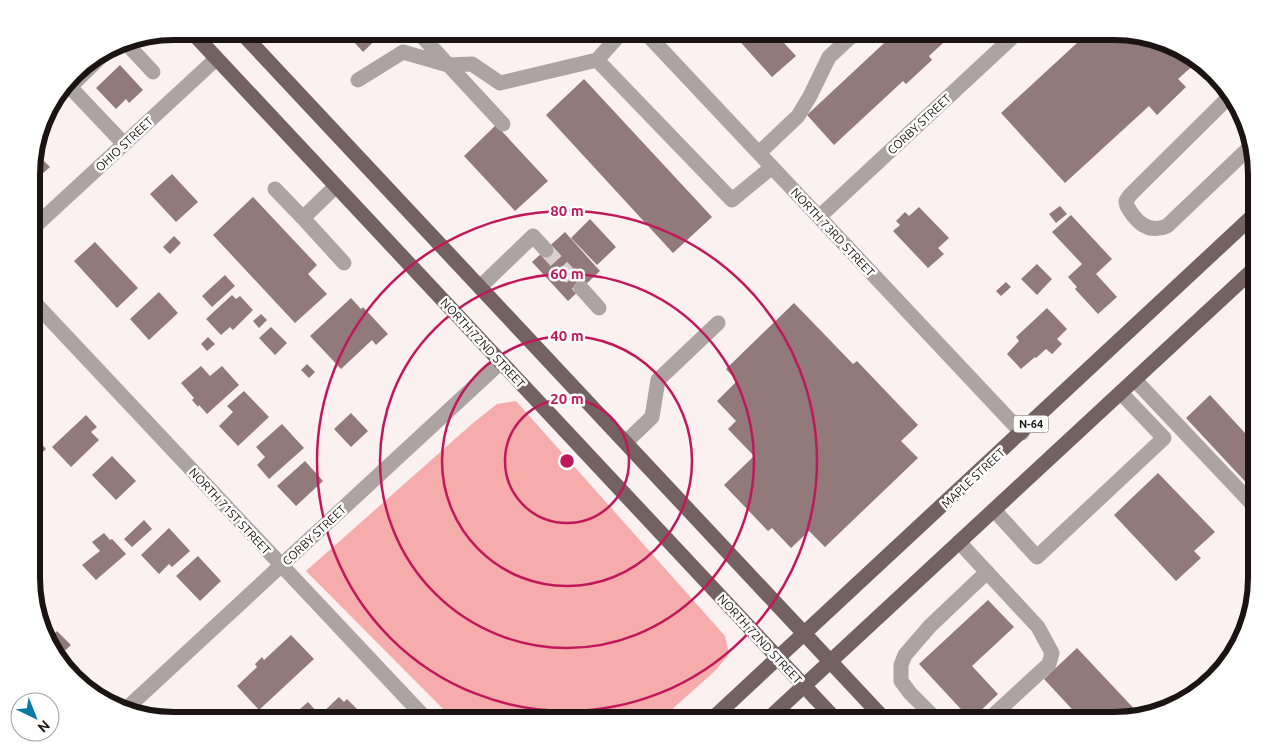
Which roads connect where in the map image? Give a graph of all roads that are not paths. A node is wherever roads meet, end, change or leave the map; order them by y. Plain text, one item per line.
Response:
1 (199, 40) edge
2 (248, 40) edge
3 (425, 40) edge
4 (615, 40) edge
5 (652, 40) edge
6 (847, 40) edge
7 (1009, 40) edge
8 (130, 47) edge
9 (216, 59) junction
10 (597, 60) junction
11 (448, 65) junction
12 (153, 72) dead end
13 (358, 80) dead end
14 (71, 89) edge
15 (1225, 101) edge
16 (503, 124) dead end
17 (124, 144) junction
18 (1246, 151) edge
19 (759, 154) junction
20 (772, 167) junction
21 (336, 186) junction
22 (275, 189) dead end
23 (819, 217) junction
24 (302, 218) junction
25 (1248, 221) edge
26 (40, 222) edge
27 (546, 250) tunnel mouth
28 (344, 263) dead end
29 (1248, 274) edge
30 (480, 287) junction
31 (581, 288) tunnel mouth
32 (599, 308) dead end
33 (40, 309) edge
34 (718, 323) dead end
35 (501, 362) junction
36 (1135, 380) junction
37 (1120, 393) junction
38 (1022, 433) junction
39 (626, 442) junction
40 (1248, 500) edge
41 (994, 510) junction
42 (959, 542) junction
43 (281, 566) junction
44 (987, 572) junction
45 (804, 634) junction
46 (778, 658) junction
47 (830, 661) junction
48 (804, 685) junction
49 (131, 704) edge
50 (419, 712) edge
51 (720, 712) edge
52 (776, 712) edge
53 (829, 712) edge
54 (878, 712) edge
55 (930, 712) edge
56 (997, 712) edge

1 - 9 main road, NORTH 72ND STREET
2 - 30 main road
3 - 11 street
4 - 10 street
5 - 19 street, NORTH 73RD STREET
6 - 19 street
7 - 23 street, CORBY STREET
8 - 12 street
9 - 17 street, OHIO STREET
9 - 21 main road, NORTH 72ND STREET
10 - 11 street
10 - 20 street
11 - 13 street
11 - 16 street
14 - 17 street
15 - 18 street
17 - 26 street, OHIO STREET
19 - 20 street, NORTH 73RD STREET
20 - 23 street, NORTH 73RD STREET
21 - 24 street
21 - 35 main road, NORTH 72ND STREET
22 - 24 street
23 - 38 street, NORTH 73RD STREET
24 - 28 street
25 - 38 main road, MAPLE STREET / N-64
27 - 30 street
29 - 36 main road
30 - 39 main road
31 - 32 street
33 - 43 street, NORTH 71ST STREET
34 - 39 street
35 - 43 street, CORBY STREET
35 - 46 main road, NORTH 72ND STREET
36 - 37 main road
36 - 40 street
37 - 41 main road
37 - 41 street
38 - 45 main road, MAPLE STREET / N-64
39 - 45 main road
41 - 42 main road
42 - 44 street
42 - 47 main road
43 - 49 street, CORBY STREET
43 - 50 street, NORTH 71ST STREET
44 - 55 street
44 - 56 street
45 - 46 main road, MAPLE STREET / N-64
45 - 47 main road
46 - 48 main road, NORTH 72ND STREET
46 - 51 main road, MAPLE STREET / N-64
47 - 48 main road
47 - 54 main road
48 - 52 main road
48 - 53 main road, NORTH 72ND STREET

